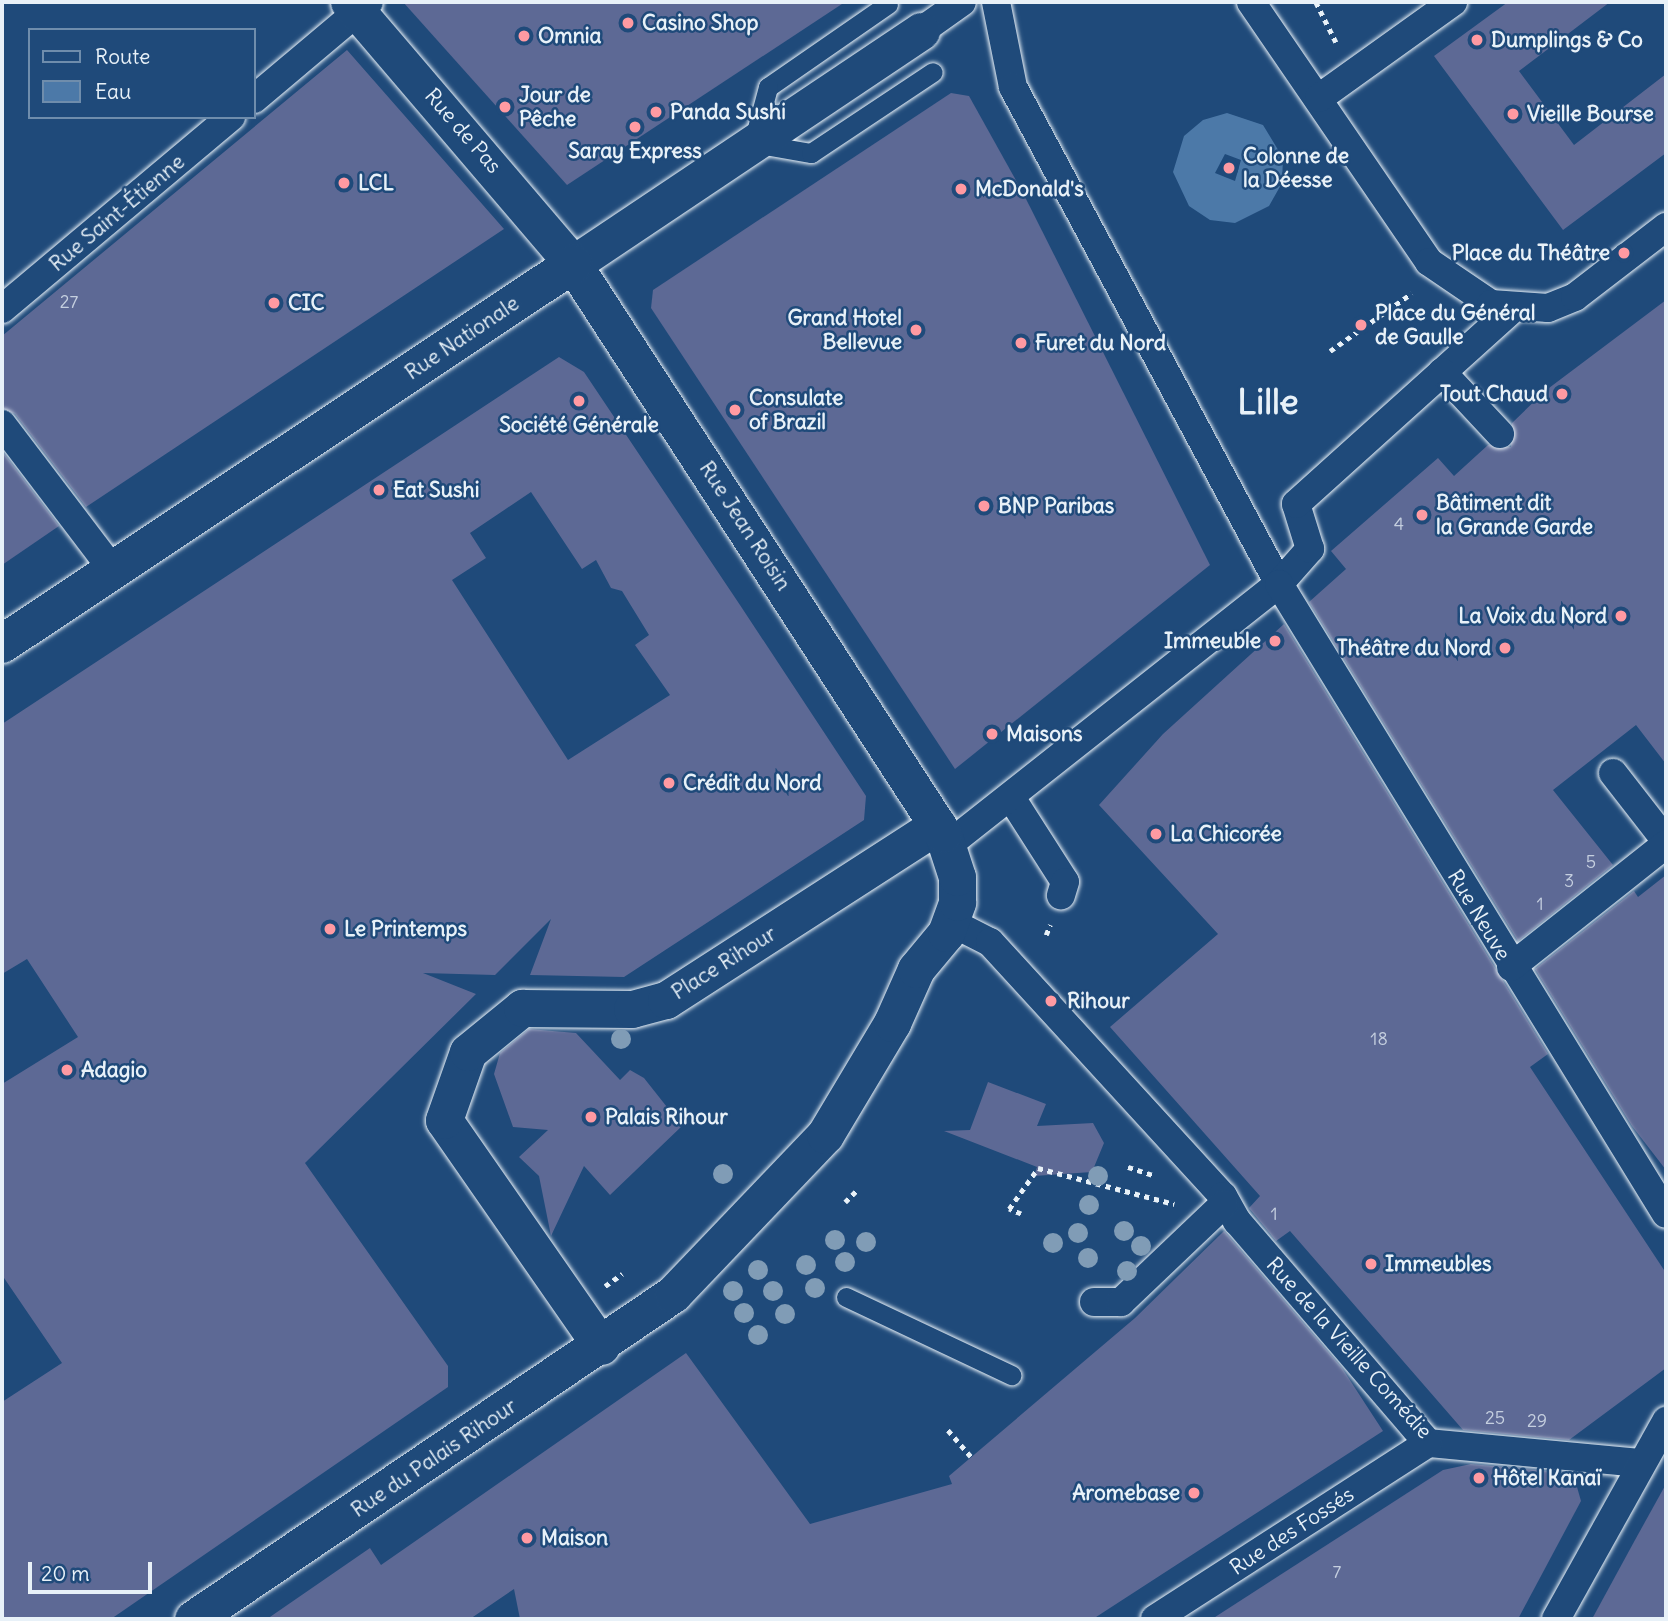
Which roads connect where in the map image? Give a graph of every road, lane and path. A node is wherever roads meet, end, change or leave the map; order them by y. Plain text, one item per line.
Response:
1 (962, 2) edge
2 (996, 2) edge
3 (1251, 2) edge
4 (1453, 2) edge
5 (888, 4) dead end
6 (359, 5) edge
7 (921, 31) joint
8 (933, 72) dead end
9 (256, 97) edge
10 (1319, 98) junction
11 (229, 119) edge
12 (753, 143) junction
13 (1666, 227) edge
14 (573, 264) junction
15 (1441, 272) junction
16 (1514, 308) junction
17 (2, 309) edge
18 (1330, 351) dead end
19 (1442, 372) junction
20 (2, 424) edge
21 (1500, 434) dead end
22 (113, 570) junction
23 (1279, 584) junction
24 (2, 644) edge
25 (1613, 773) dead end
26 (1012, 799) junction
27 (943, 835) junction
28 (1666, 843) edge
29 (1061, 895) dead end
30 (965, 930) dead end
31 (1510, 967) junction
32 (858, 1189) dead end
33 (845, 1202) dead end
34 (1229, 1208) junction
35 (1021, 1214) dead end
36 (1666, 1214) edge
37 (846, 1297) dead end
38 (1094, 1302) dead end
39 (601, 1346) junction
40 (1011, 1375) dead end
41 (1666, 1421) edge
42 (948, 1430) dead end
43 (1428, 1443) junction
44 (971, 1457) dead end
45 (1639, 1463) junction
46 (193, 1619) edge
47 (1155, 1619) edge
48 (1556, 1619) edge

1 - 7 street
2 - 23 street
3 - 10 street
4 - 10 street
5 - 12 lane
6 - 9 street
6 - 14 street, Rue de Pas
7 - 12 street, Rue Nationale
8 - 12 lane
10 - 15 street
11 - 17 street, Rue Saint-Étienne
12 - 14 street, Rue Nationale
13 - 16 street
14 - 22 street, Rue Nationale
14 - 27 street, Rue Jean Roisin
15 - 16 street
15 - 18 path
16 - 19 street
19 - 21 street
19 - 23 street
20 - 22 street
22 - 24 street, Rue Nationale
23 - 26 street, Place Rihour
23 - 31 street, Rue Neuve
25 - 28 street
26 - 27 street, Place Rihour
26 - 29 street
27 - 39 street, Rue du Palais Rihour
27 - 39 street, Place Rihour
28 - 31 street
30 - 34 street
31 - 36 street, Rue Neuve
32 - 33 path
34 - 35 path
34 - 38 street
34 - 43 street, Rue de la Vieille Comédie
37 - 40 lane
39 - 46 street, Rue du Palais Rihour
41 - 45 street
42 - 44 path
43 - 45 street, Rue de la Vieille Comédie
43 - 47 street, Rue des Fossés
45 - 48 street

